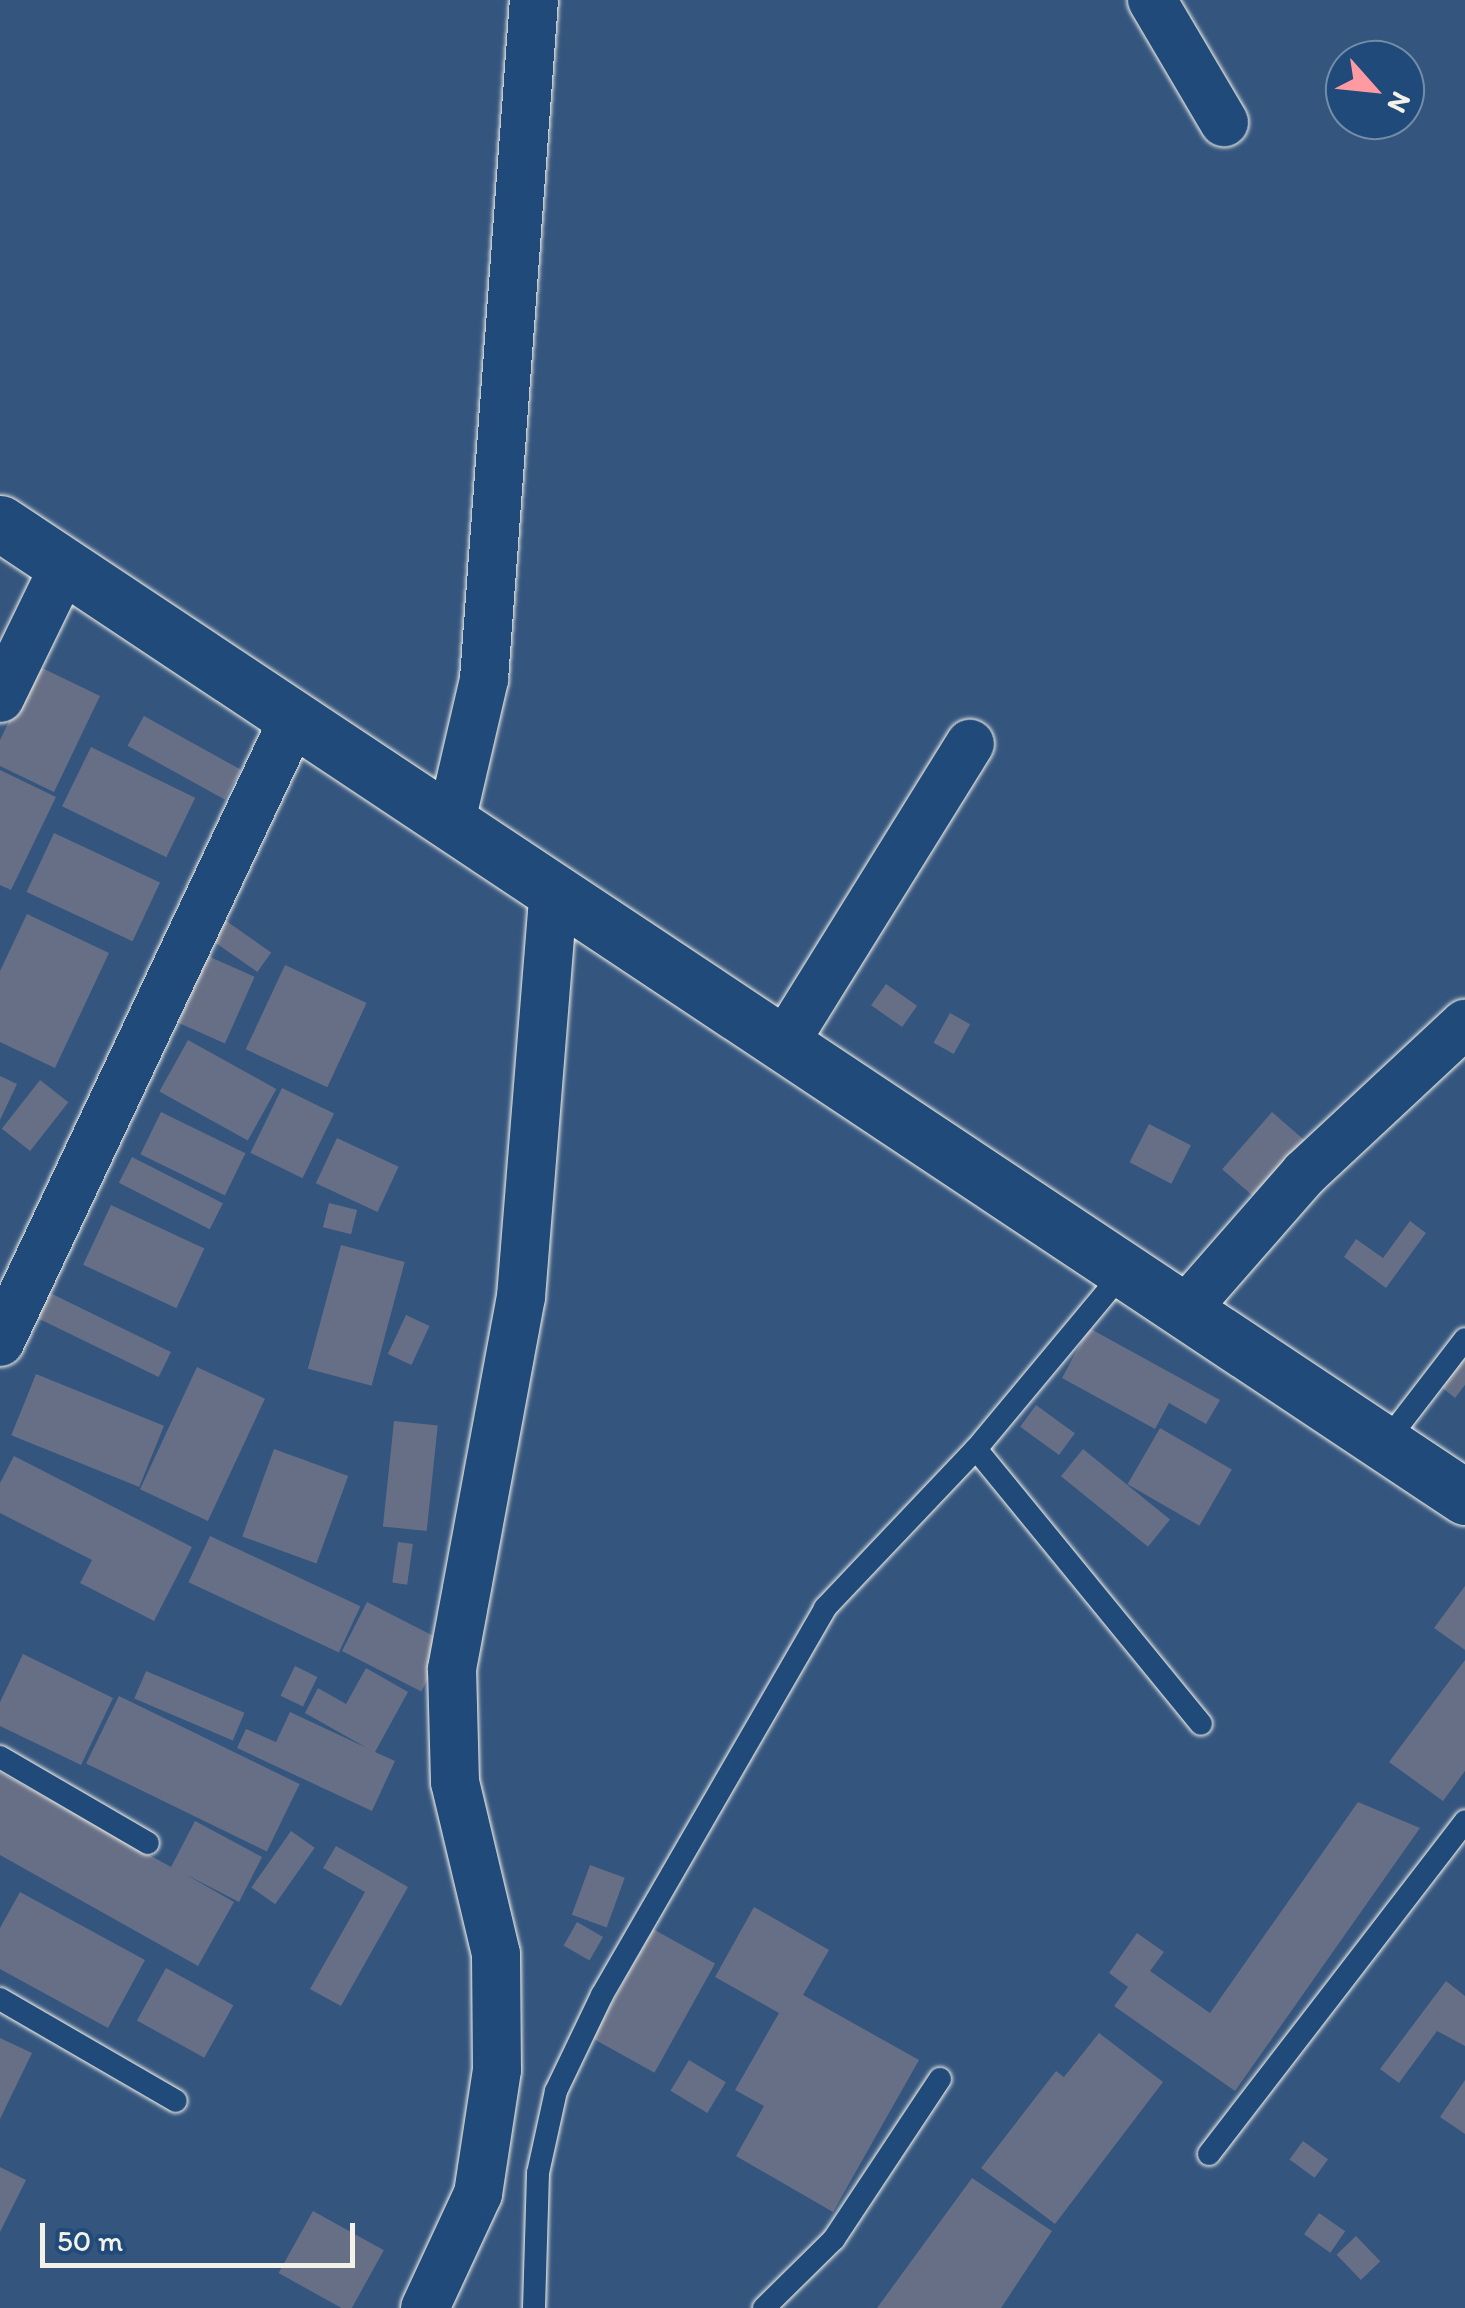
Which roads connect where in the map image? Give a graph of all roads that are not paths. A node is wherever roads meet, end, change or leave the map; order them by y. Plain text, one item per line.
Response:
1 (534, 0) edge
2 (1152, 0) edge
3 (1224, 122) dead end
4 (0, 523) edge
5 (64, 566) junction
6 (0, 698) edge
7 (293, 720) junction
8 (970, 744) dead end
9 (452, 818) junction
10 (554, 888) junction
11 (1465, 1024) edge
12 (785, 1042) junction
13 (1125, 1270) junction
14 (1185, 1310) junction
15 (1465, 1339) edge
16 (0, 1342) edge
17 (1385, 1443) junction
18 (976, 1448) junction
19 (1465, 1497) edge
20 (1200, 1724) dead end
21 (0, 1758) edge
22 (1465, 1821) edge
23 (148, 1843) dead end
24 (0, 1999) edge
25 (940, 2079) dead end
26 (176, 2101) dead end
27 (1208, 2154) dead end
28 (425, 2308) edge
29 (534, 2308) edge
30 (764, 2308) edge

1 - 9 street
2 - 3 street
4 - 5 main road
5 - 6 street
5 - 7 main road
7 - 9 main road
7 - 16 street
8 - 12 street
9 - 10 main road
10 - 12 main road
10 - 28 street
11 - 14 street
12 - 13 main road
13 - 14 main road
13 - 18 lane
14 - 17 main road
15 - 17 lane
17 - 19 main road
18 - 20 lane
18 - 29 lane
21 - 23 lane
22 - 27 lane
24 - 26 lane
25 - 30 lane

